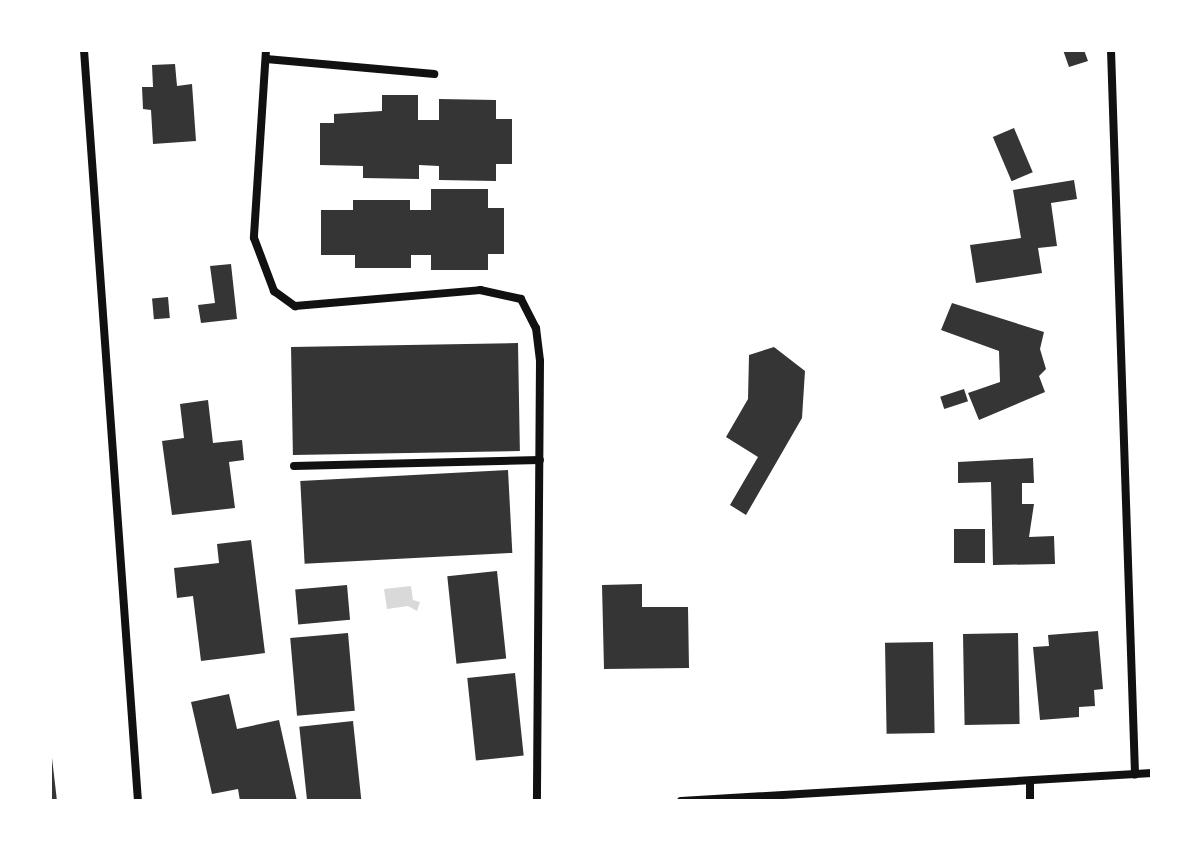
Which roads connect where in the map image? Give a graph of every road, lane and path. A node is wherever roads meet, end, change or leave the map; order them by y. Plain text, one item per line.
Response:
1 (84, 50) edge
2 (1111, 50) edge
3 (266, 54) edge
4 (434, 74) dead end
5 (540, 460) junction
6 (294, 466) dead end
7 (1152, 773) edge
8 (1135, 775) junction
9 (1030, 784) junction
10 (138, 801) edge
11 (537, 801) edge
12 (681, 801) edge
13 (1030, 801) edge

1 - 10 street
2 - 8 street
3 - 4 street
3 - 5 street
5 - 6 street
5 - 11 street
7 - 8 street
8 - 9 street
9 - 12 street
9 - 13 street

